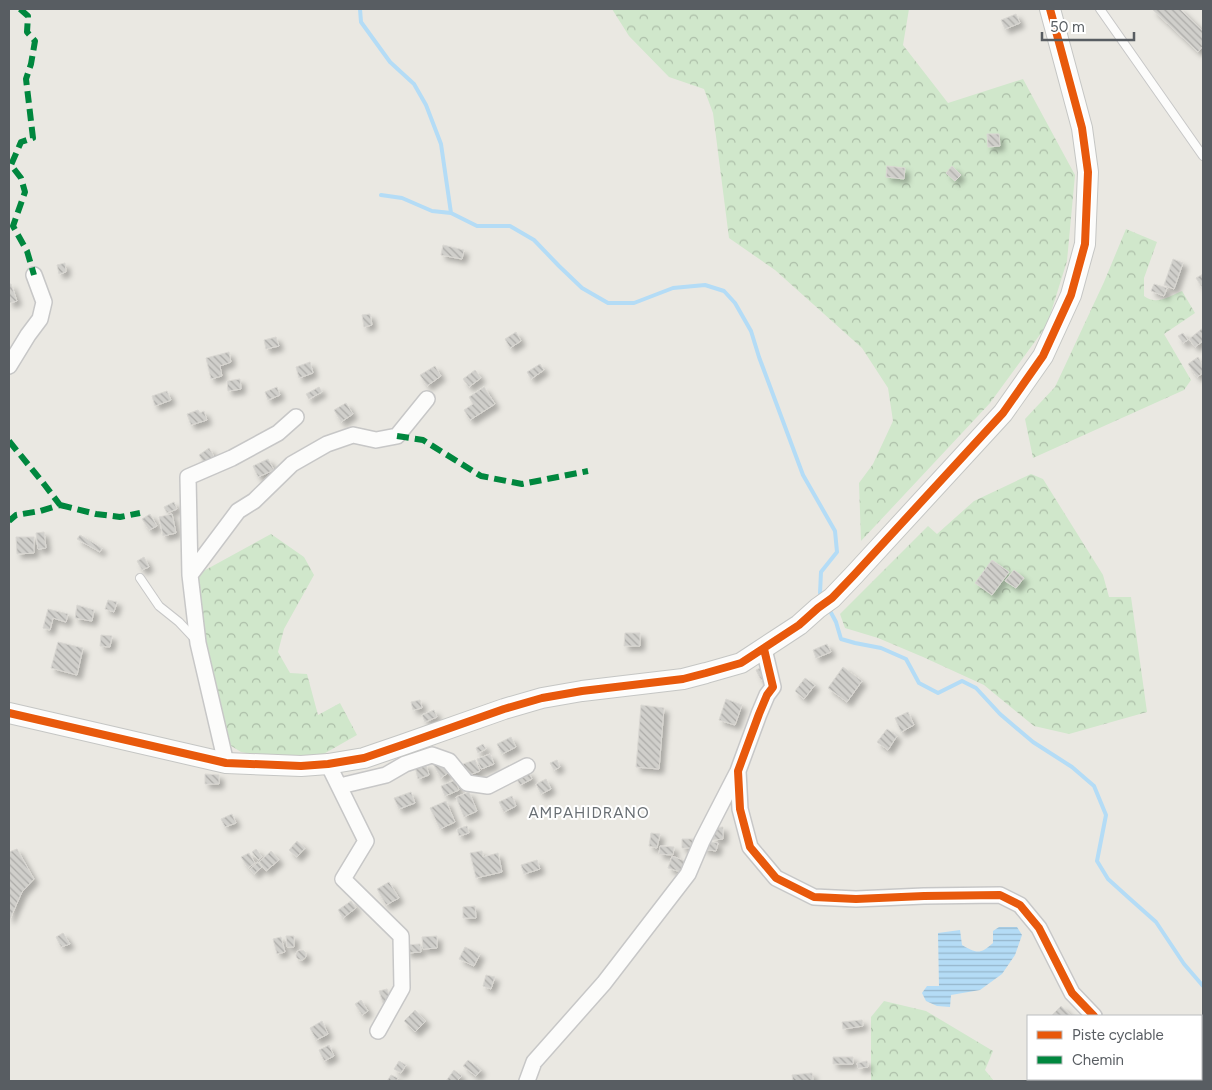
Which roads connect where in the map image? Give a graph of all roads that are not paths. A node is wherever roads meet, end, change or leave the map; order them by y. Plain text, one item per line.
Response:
1 (1050, 9) edge
2 (1100, 9) edge
3 (1203, 156) edge
4 (34, 275) dead end
5 (9, 366) edge
6 (427, 399) dead end
7 (296, 417) dead end
8 (190, 575) junction
9 (140, 578) dead end
10 (198, 643) junction
11 (764, 649) junction
12 (9, 713) edge
13 (226, 763) junction
14 (328, 764) junction
15 (527, 766) dead end
16 (738, 771) junction
17 (340, 786) junction
18 (1093, 1015) edge
19 (378, 1031) dead end
20 (527, 1081) edge

1 - 11 street
2 - 3 lane
4 - 5 street
6 - 8 street
7 - 8 street
8 - 10 street
9 - 10 lane
10 - 13 street
11 - 14 street
11 - 16 street
12 - 13 street
13 - 14 street
14 - 17 street
15 - 17 street
16 - 18 street
16 - 20 street
17 - 19 street

